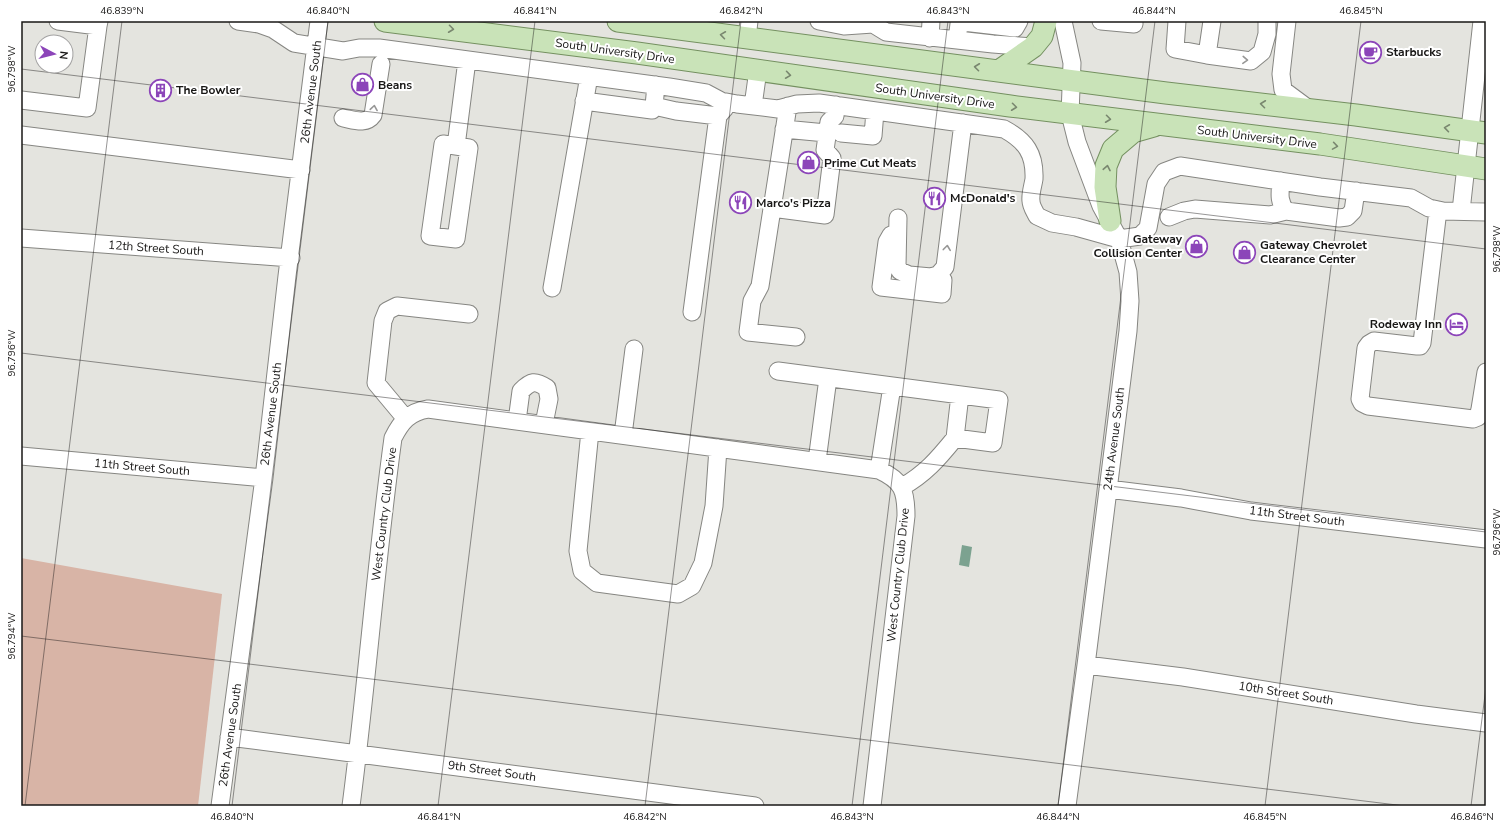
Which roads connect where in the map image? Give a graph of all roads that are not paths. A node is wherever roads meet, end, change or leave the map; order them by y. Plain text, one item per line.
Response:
1 (58, 21) edge
2 (238, 21) edge
3 (319, 21) edge
4 (385, 21) edge
5 (618, 21) edge
6 (819, 21) edge
7 (1019, 21) edge
8 (1046, 21) edge
9 (1063, 21) edge
10 (1101, 21) edge
11 (1134, 21) edge
12 (1177, 21) edge
13 (1212, 21) edge
14 (1267, 21) edge
15 (1287, 21) edge
16 (1482, 21) edge
17 (844, 23) edge
18 (98, 24) edge
19 (881, 24) edge
20 (996, 26) junction
21 (931, 29) edge
22 (748, 30) edge
23 (957, 40) junction
24 (1483, 40) edge
25 (993, 44) junction
26 (316, 46) junction
27 (1033, 47) junction
28 (637, 53) junction
29 (1207, 55) junction
30 (888, 56) junction
31 (467, 60) junction
32 (381, 64) dead end
33 (758, 70) junction
34 (1000, 70) junction
35 (589, 76) junction
36 (1072, 80) junction
37 (656, 85) junction
38 (21, 100) edge
39 (584, 101) junction
40 (729, 102) junction
41 (654, 106) junction
42 (752, 106) junction
43 (788, 106) junction
44 (835, 110) junction
45 (1311, 110) junction
46 (875, 111) junction
47 (1070, 114) junction
48 (718, 116) junction
49 (343, 118) dead end
50 (963, 123) junction
51 (1159, 125) junction
52 (784, 129) junction
53 (1479, 132) edge
54 (834, 133) junction
55 (21, 135) edge
56 (456, 146) junction
57 (1476, 168) edge
58 (301, 170) junction
59 (1281, 181) junction
60 (1356, 191) junction
61 (772, 208) junction
62 (1438, 210) junction
63 (1286, 211) junction
64 (1461, 212) junction
65 (1486, 212) edge
66 (1169, 217) dead end
67 (1110, 221) junction
68 (21, 238) edge
69 (1119, 239) junction
70 (290, 258) junction
71 (944, 280) junction
72 (552, 288) dead end
73 (692, 312) dead end
74 (469, 314) dead end
75 (796, 337) dead end
76 (634, 349) dead end
77 (778, 371) dead end
78 (1486, 372) edge
79 (828, 378) junction
80 (892, 386) junction
81 (960, 395) junction
82 (406, 419) junction
83 (517, 421) junction
84 (544, 424) junction
85 (590, 431) junction
86 (624, 435) junction
87 (955, 438) junction
88 (718, 448) junction
89 (21, 456) edge
90 (817, 461) junction
91 (879, 470) junction
92 (264, 478) junction
93 (902, 487) junction
94 (1108, 489) junction
95 (1486, 539) edge
96 (1086, 666) junction
97 (1486, 723) edge
98 (230, 737) junction
99 (358, 754) junction
100 (220, 806) edge
101 (351, 806) edge
102 (755, 806) edge
103 (872, 806) edge
104 (1067, 806) edge

1 - 18 street
2 - 26 street
3 - 26 street, 26th Avenue South
4 -> 28 main road, South University Drive
22 -> 5 main road
6 - 17 street
7 - 20 street
8 - 27 main road
9 - 36 street, 24th Avenue South
10 - 11 street
12 - 29 street
13 - 29 street
29 -> 14 street
15 - 45 street
16 - 24 street
17 - 19 street
18 - 38 street
19 - 21 street
20 - 23 street
20 - 25 street
21 - 23 street
22 - 28 main road
22 - 30 main road
23 - 25 street
24 - 53 street
25 - 27 street
26 - 31 street
26 - 58 street, 26th Avenue South
27 - 34 main road
28 - 33 main road, South University Drive
30 - 33 main road
34 -> 30 main road
31 - 35 street
31 - 56 street
49 -> 32 street
33 - 42 street
33 -> 47 main road, South University Drive
34 - 36 main road
35 - 37 street
35 - 39 street
45 -> 36 main road
36 - 47 street, 24th Avenue South
37 - 40 street
37 - 41 street
39 - 41 street
39 - 72 street
40 - 42 street
40 - 48 street
41 - 48 street
42 - 43 street
43 - 44 street
43 - 52 street
44 - 46 street
44 - 54 street
53 -> 45 main road
46 - 50 street
46 - 54 street
47 -> 51 main road, South University Drive
47 - 67 street, 24th Avenue South
48 - 73 street
50 - 69 street
71 -> 50 street
51 -> 57 main road, South University Drive
67 -> 51 main road
52 - 54 street
52 - 61 street
53 - 57 street
54 - 61 street
55 - 58 street
56 - 56 street
57 - 64 street
58 - 70 street, 26th Avenue South
59 - 60 street
59 - 63 street
59 - 69 street
60 - 62 street
60 - 63 street
61 - 75 street
62 - 64 street
62 - 78 street
63 - 66 street
64 - 65 street
67 - 69 street, 24th Avenue South
68 - 70 street, 12th Street South
69 - 94 street, 24th Avenue South
70 - 92 street, 26th Avenue South
71 - 71 street
74 - 82 street
76 - 86 street
77 - 79 street
79 - 80 street
79 - 90 street
80 - 81 street
80 - 91 street
81 - 87 street
81 - 87 street
82 - 83 street, West Country Club Drive
82 - 99 street, West Country Club Drive
83 - 84 street, West Country Club Drive
83 - 84 street
84 - 85 street, West Country Club Drive
85 - 86 street, West Country Club Drive
85 - 88 street
86 - 88 street, West Country Club Drive
87 - 93 street
88 - 90 street, West Country Club Drive
89 - 92 street, 11th Street South
90 - 91 street, West Country Club Drive
91 - 93 street, West Country Club Drive
92 - 98 street, 26th Avenue South
93 - 103 street, West Country Club Drive
94 - 95 street, 11th Street South
94 - 96 street, 24th Avenue South
96 - 97 street, 10th Street South
96 - 104 street, 24th Avenue South
98 - 99 street, 9th Street South
98 - 100 street, 26th Avenue South
99 - 101 street, West Country Club Drive
99 - 102 street, 9th Street South

